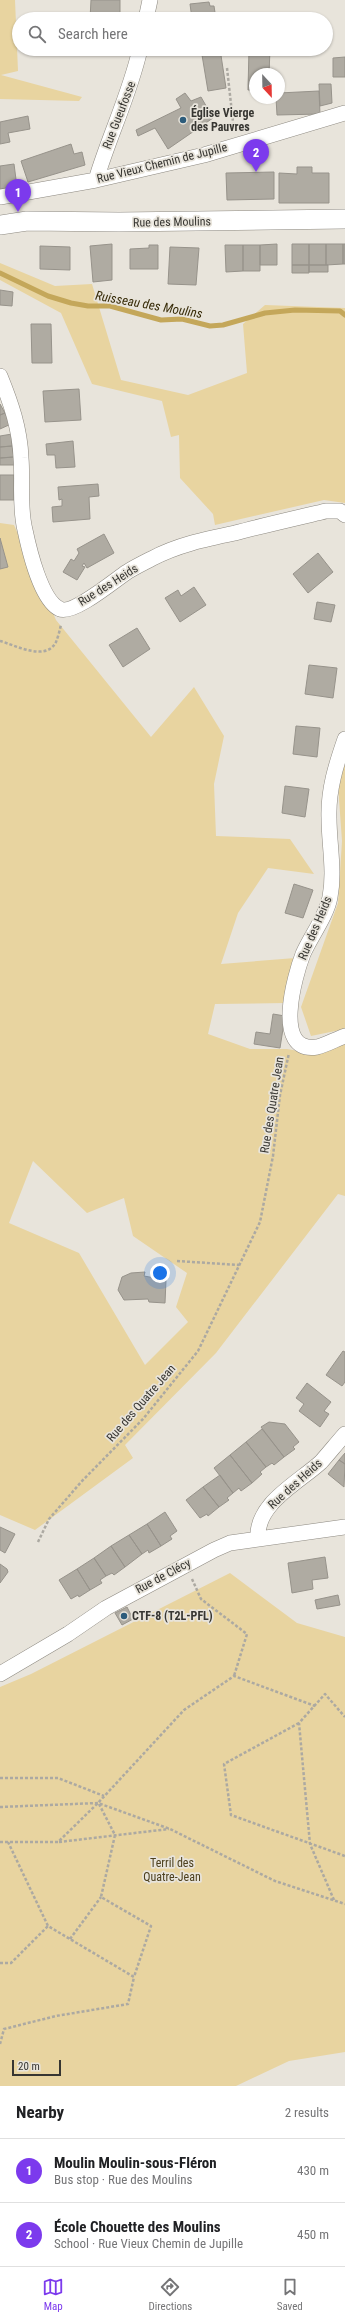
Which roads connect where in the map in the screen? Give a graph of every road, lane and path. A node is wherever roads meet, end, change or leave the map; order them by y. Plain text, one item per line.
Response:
1 (150, 0) edge
2 (147, 12) edge
3 (139, 56) edge
4 (227, 68) dead end
5 (345, 113) edge
6 (236, 145) junction
7 (96, 180) junction
8 (0, 197) edge
9 (345, 219) edge
10 (0, 225) edge
11 (0, 376) edge
12 (345, 515) edge
13 (66, 610) junction
14 (0, 641) edge
15 (345, 739) edge
16 (345, 1036) edge
17 (295, 1040) junction
18 (177, 1261) dead end
19 (239, 1264) junction
20 (345, 1434) edge
21 (345, 1527) edge
22 (258, 1539) junction
23 (38, 1542) dead end
24 (185, 1564) junction
25 (0, 1674) edge
26 (234, 1676) junction
27 (314, 1706) junction
28 (345, 1717) edge
29 (299, 1723) junction
30 (0, 1778) edge
31 (104, 1796) junction
32 (98, 1803) junction
33 (0, 1807) edge
34 (170, 1829) junction
35 (115, 1835) junction
36 (0, 1842) edge
37 (8, 1842) junction
38 (58, 1842) junction
39 (310, 1844) junction
40 (345, 1856) edge
41 (101, 1897) junction
42 (335, 1900) junction
43 (345, 1904) edge
44 (48, 1926) junction
45 (70, 1939) junction
46 (0, 1963) edge
47 (134, 1977) junction
48 (0, 2044) edge

1 - 2 street
3 - 7 street, Rue Gueufosse
4 - 6 path
5 - 6 street, Rue Vieux Chemin de Jupille
6 - 7 street, Rue Vieux Chemin de Jupille
7 - 8 street, Rue Vieux Chemin de Jupille
9 - 10 street, Rue des Moulins
11 - 13 street, Rue des Heids
12 - 13 street, Rue des Heids
13 - 14 path
15 - 17 street, Rue des Heids
16 - 17 street
17 - 19 path, Rue des Quatre Jean
18 - 19 path
19 - 23 path, Rue des Quatre Jean
20 - 22 street, Rue des Heids
21 - 22 street, Rue de Clécy
22 - 24 street, Rue de Clécy
24 - 25 street, Rue de Clécy
24 - 26 path
26 - 27 path
26 - 31 path
27 - 28 path
27 - 29 path
29 - 39 path
29 - 39 path
30 - 31 path
31 - 32 path
32 - 33 path
32 - 34 path
32 - 35 path
32 - 38 path
34 - 35 path
34 - 42 path
35 - 38 path
35 - 41 path
36 - 37 path
37 - 38 path
37 - 44 path
39 - 40 path
39 - 42 path
41 - 45 path
41 - 47 path
42 - 43 path
44 - 45 path
44 - 46 path
45 - 47 path
47 - 48 path

